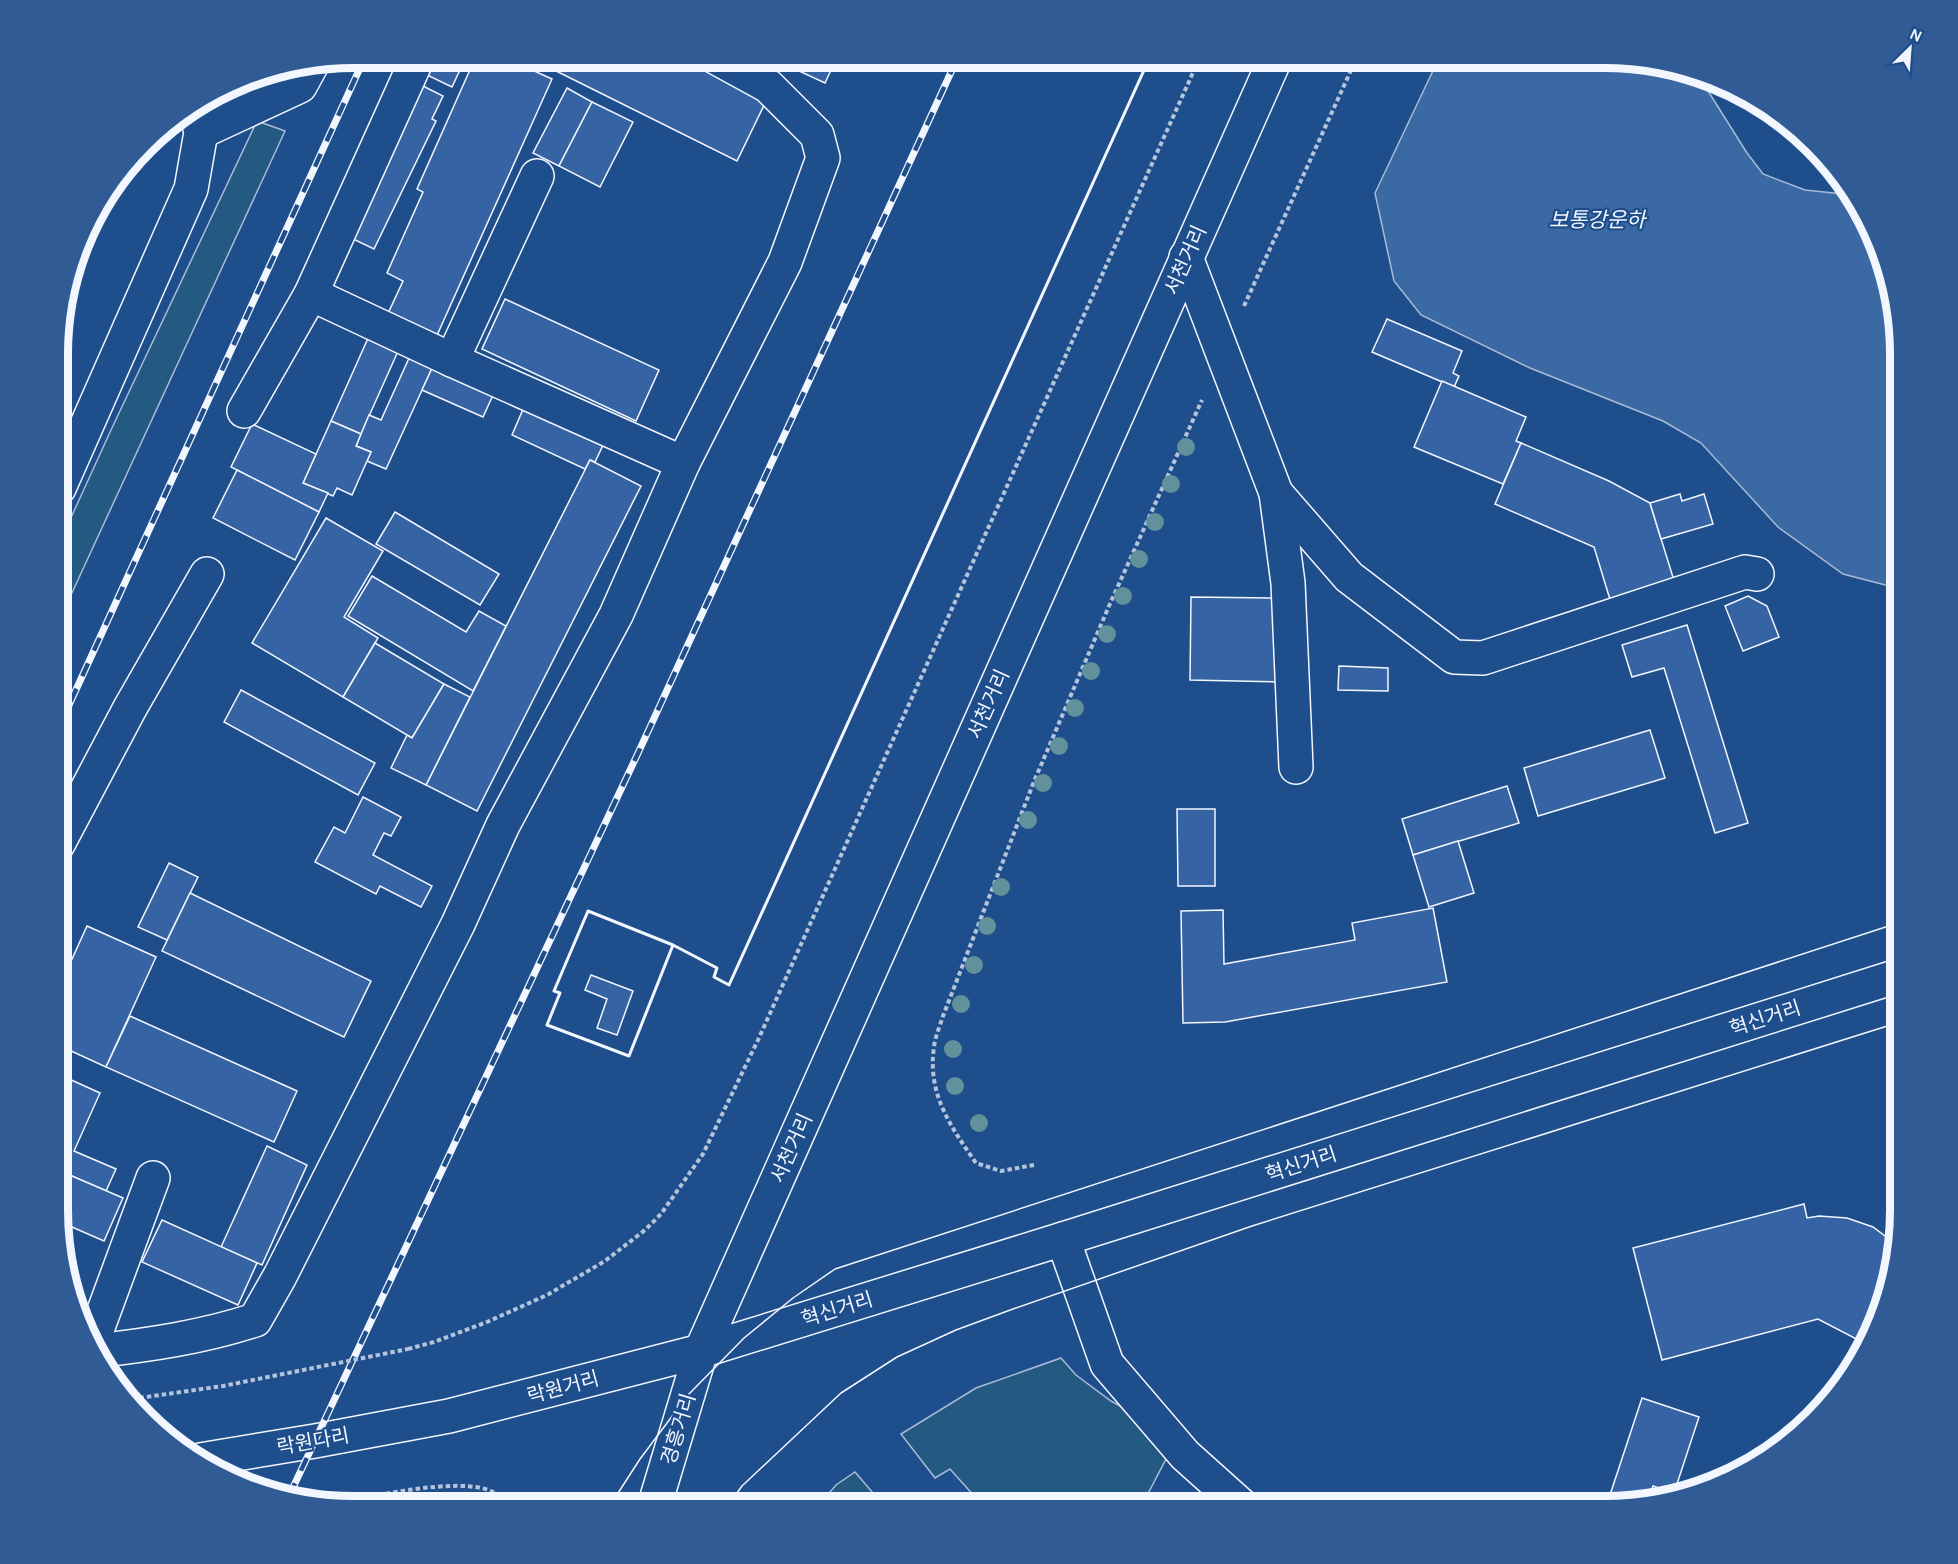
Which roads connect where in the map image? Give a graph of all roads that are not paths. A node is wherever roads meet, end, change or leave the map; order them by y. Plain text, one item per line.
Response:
1 (413, 68) edge
2 (763, 68) edge
3 (1271, 68) edge
4 (308, 71) edge
5 (198, 121) edge
6 (537, 176) dead end
7 (1186, 257) junction
8 (311, 294) junction
9 (452, 360) junction
10 (244, 411) dead end
11 (683, 464) junction
12 (68, 468) edge
13 (1276, 493) junction
14 (207, 574) dead end
15 (1757, 574) dead end
16 (1296, 767) dead end
17 (68, 824) edge
18 (1890, 978) edge
19 (153, 1178) dead end
20 (1063, 1239) junction
21 (95, 1334) edge
22 (104, 1350) edge
23 (701, 1351) junction
24 (425, 1421) joint
25 (210, 1458) edge
26 (657, 1496) edge
27 (1231, 1496) edge

1 - 8 main road
2 - 11 main road
3 - 7 main road, 서천거리
4 - 5 main road
5 - 12 main road
6 - 9 main road
7 - 13 main road
7 - 23 main road, 서천거리
8 - 9 main road
8 - 10 main road
9 - 11 main road
11 - 22 main road
13 - 15 main road
13 - 16 main road
14 - 17 main road
18 - 20 main road, 혁신거리
19 - 21 main road
20 - 23 main road, 혁신거리
20 - 27 main road
23 - 24 main road, 락원거리
23 - 26 main road, 경흥거리
24 - 25 main road, 락원다리

